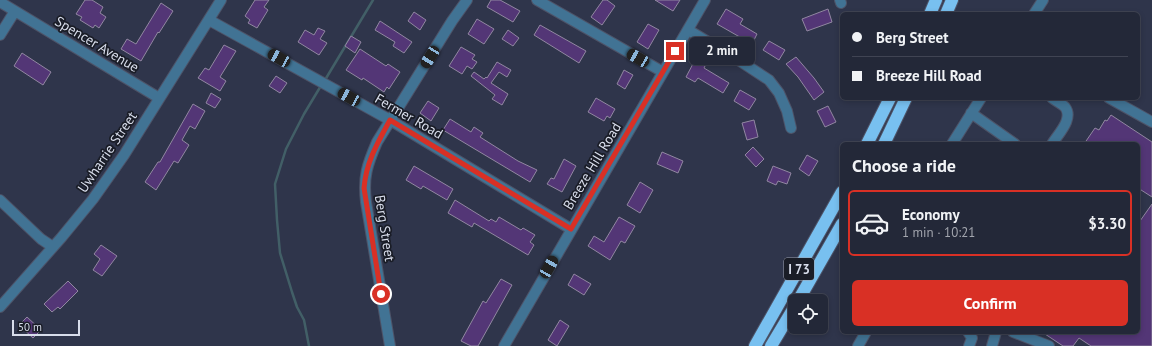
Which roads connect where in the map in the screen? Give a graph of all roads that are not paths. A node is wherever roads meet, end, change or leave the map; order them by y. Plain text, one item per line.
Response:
1 (221, 0) edge
2 (467, 0) edge
3 (537, 0) edge
4 (705, 0) edge
5 (936, 0) edge
6 (952, 0) edge
7 (1043, 0) edge
8 (0, 2) edge
9 (15, 11) junction
10 (931, 12) edge
11 (947, 12) edge
12 (1035, 12) edge
13 (209, 20) junction
14 (688, 30) junction
15 (0, 35) edge
16 (663, 72) junction
17 (159, 98) junction
18 (889, 100) edge
19 (905, 100) edge
20 (980, 100) edge
21 (1055, 100) edge
22 (1113, 100) edge
23 (971, 113) junction
24 (390, 120) junction
25 (1152, 122) edge
26 (791, 128) dead end
27 (868, 142) edge
28 (885, 142) edge
29 (953, 142) edge
30 (1012, 142) edge
31 (1053, 142) edge
32 (840, 196) edge
33 (0, 200) edge
34 (840, 228) edge
35 (571, 229) junction
36 (53, 247) junction
37 (802, 294) edge
38 (0, 307) edge
39 (788, 318) edge
40 (865, 334) edge
41 (969, 334) edge
42 (995, 334) edge
43 (1018, 334) edge
44 (390, 346) edge
45 (504, 346) edge
46 (755, 346) edge
47 (771, 346) edge
48 (858, 346) edge
49 (969, 346) edge
50 (992, 346) edge
51 (1049, 346) edge

1 - 13 street, Uwharrie Street
2 - 24 street, Berg Street
3 - 16 street
4 - 14 street, Breeze Hill Road
5 - 10 highway
6 - 11 highway
7 - 12 street
8 - 9 street, Spencer Avenue
9 - 15 street
9 - 17 street, Spencer Avenue
13 - 17 street, Uwharrie Street
13 - 24 street, Fermer Road
14 - 16 street, Breeze Hill Road
14 - 26 street
16 - 35 street, Breeze Hill Road
17 - 36 street, Uwharrie Street
18 - 27 highway
19 - 28 highway
20 - 23 street
21 - 31 street
22 - 25 street
23 - 29 street
23 - 30 street
24 - 35 street, Fermer Road
24 - 44 street, Berg Street
32 - 46 highway, I 73
33 - 36 street
34 - 37 highway, I 73
35 - 45 street, Breeze Hill Road
36 - 38 street, Uwharrie Street
39 - 47 highway
40 - 48 street
41 - 49 street
42 - 50 street
43 - 51 street

